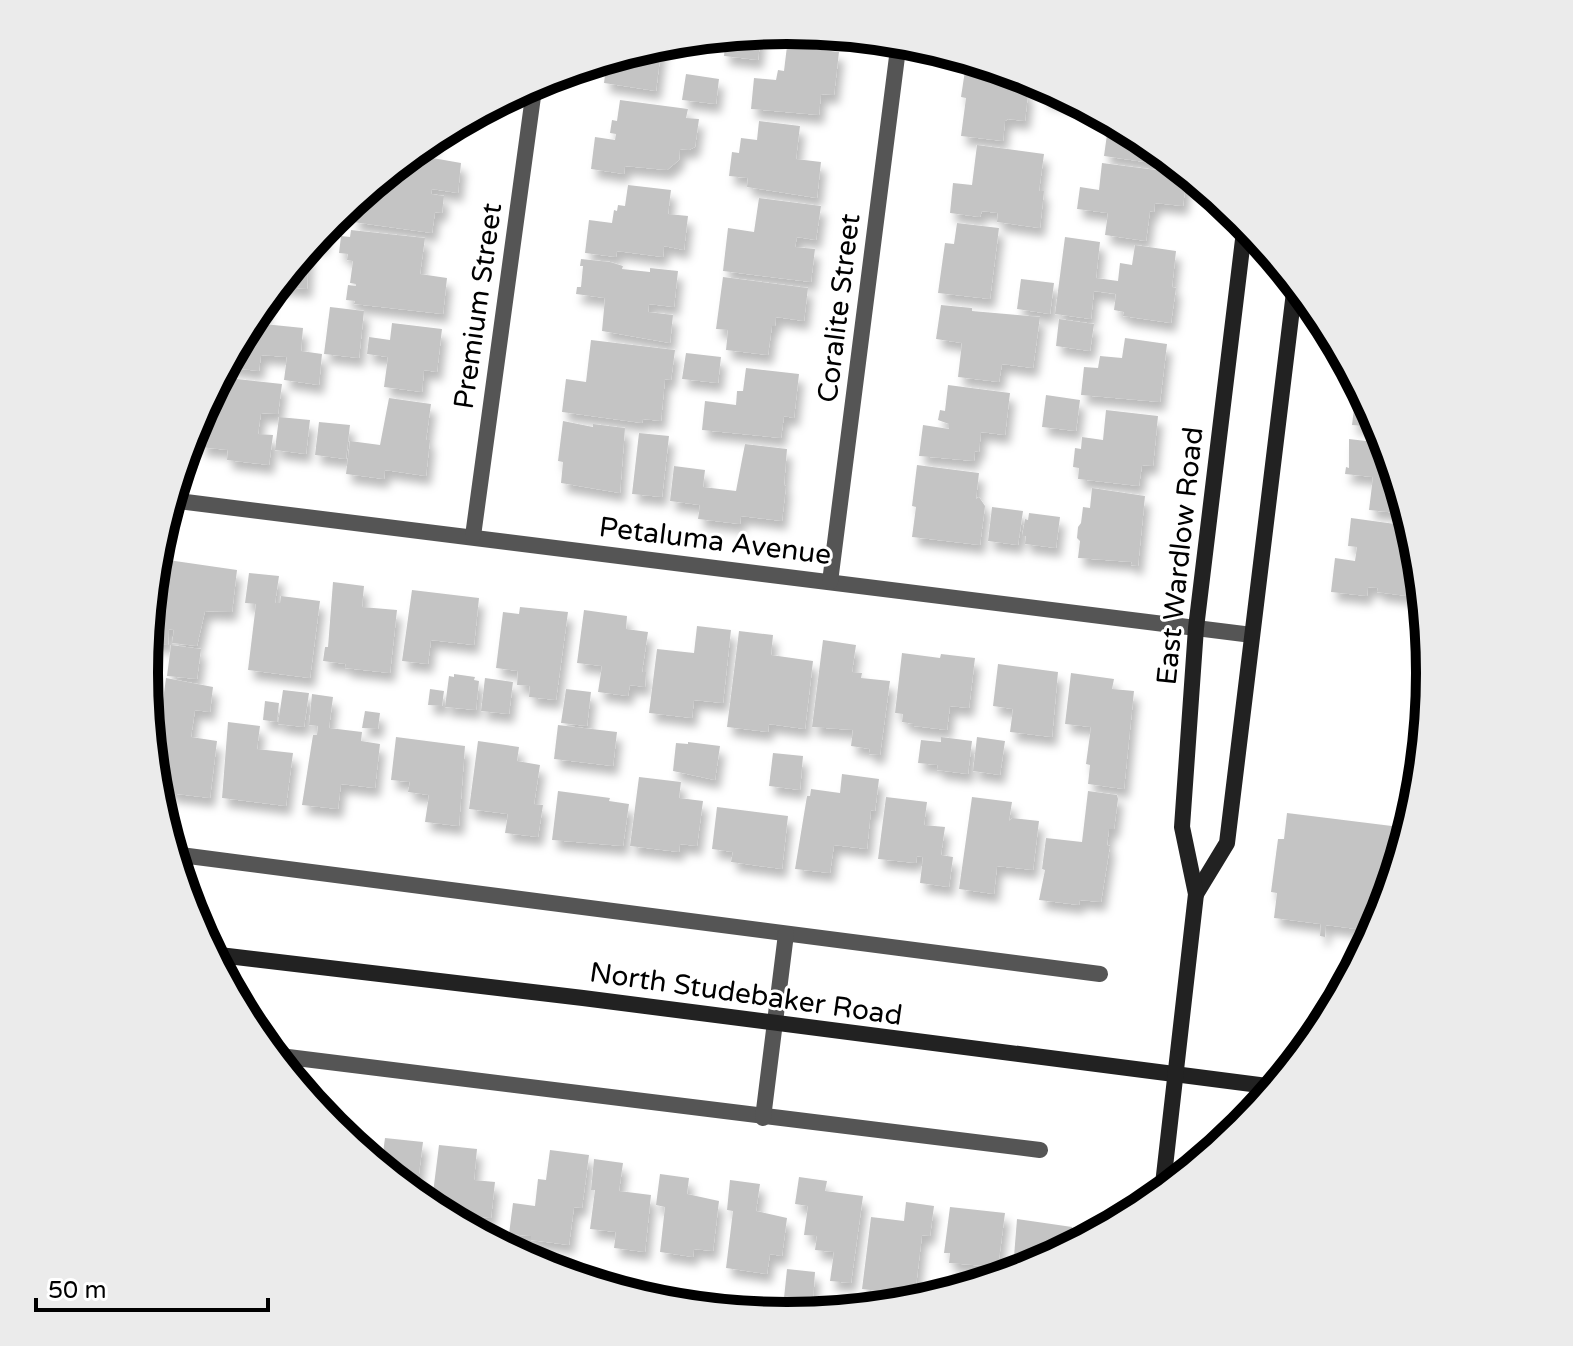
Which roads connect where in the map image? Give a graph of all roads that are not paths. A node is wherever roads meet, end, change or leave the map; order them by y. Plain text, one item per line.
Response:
1 (897, 54) edge
2 (533, 98) edge
3 (1243, 241) edge
4 (1293, 300) edge
5 (182, 501) edge
6 (473, 536) junction
7 (830, 582) junction
8 (1196, 628) junction
9 (1252, 635) junction
10 (185, 856) edge
11 (1196, 894) junction
12 (786, 934) junction
13 (225, 956) edge
14 (1100, 974) dead end
15 (775, 1023) junction
16 (288, 1057) edge
17 (1176, 1075) junction
18 (1261, 1085) edge
19 (763, 1118) junction
20 (1040, 1150) dead end
21 (1164, 1176) edge

1 - 7 street, Coralite Street
2 - 6 street, Premium Street
3 - 8 main road, East Wardlow Road
4 - 9 main road, East Wardlow Road
5 - 6 street, Petaluma Avenue
6 - 7 street, Petaluma Avenue
7 - 8 street, Petaluma Avenue
8 - 9 street, Petaluma Avenue
8 - 11 main road, East Wardlow Road
9 - 11 main road, East Wardlow Road
10 - 12 street
11 - 17 main road, East Wardlow Road
12 - 14 street
12 - 15 street
13 - 15 main road, North Studebaker Road
15 - 17 main road, North Studebaker Road
15 - 19 street
16 - 19 street
17 - 18 main road, North Studebaker Road
17 - 21 main road, East Wardlow Road
19 - 20 street

